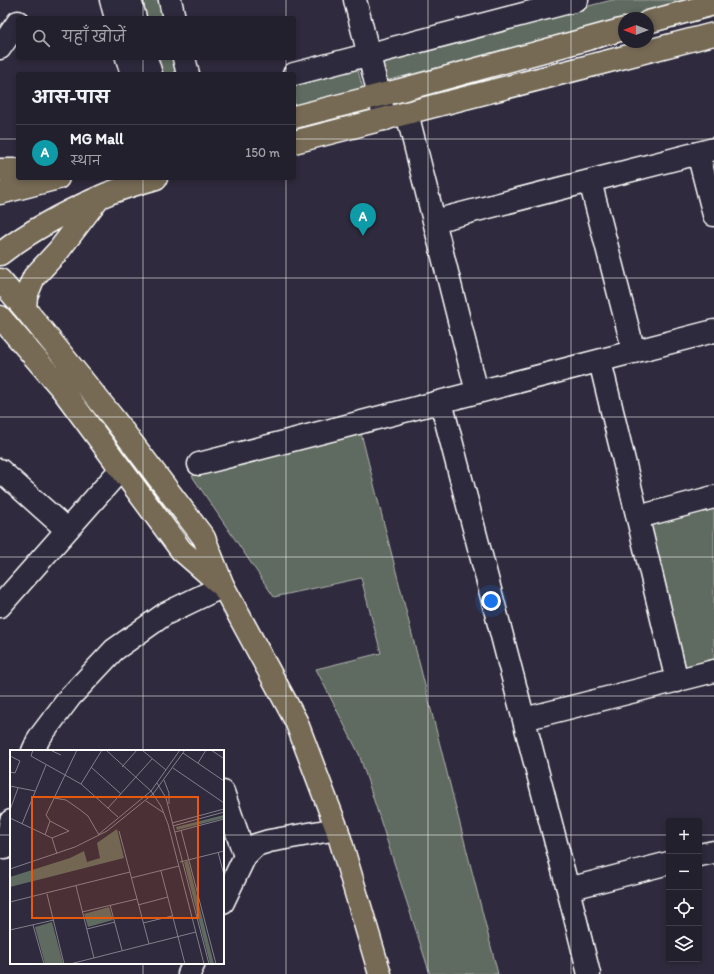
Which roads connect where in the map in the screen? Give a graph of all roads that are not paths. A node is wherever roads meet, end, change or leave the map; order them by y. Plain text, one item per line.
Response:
1 (111, 0) edge
2 (130, 0) edge
3 (170, 0) edge
4 (355, 0) edge
5 (577, 0) edge
6 (714, 4) edge
7 (115, 16) edge
8 (134, 16) edge
9 (174, 16) edge
10 (654, 20) edge
11 (16, 25) edge
12 (618, 31) edge
13 (714, 34) edge
14 (0, 48) edge
15 (369, 55) junction
16 (128, 60) edge
17 (147, 60) edge
18 (184, 60) edge
19 (131, 72) edge
20 (150, 72) edge
21 (188, 72) edge
22 (296, 73) edge
23 (379, 95) junction
24 (406, 113) junction
25 (296, 116) edge
26 (385, 119) junction
27 (296, 141) edge
28 (706, 151) edge
29 (0, 170) edge
30 (16, 170) edge
31 (50, 180) edge
32 (150, 180) edge
33 (590, 181) junction
34 (0, 193) edge
35 (99, 197) junction
36 (714, 215) edge
37 (434, 221) junction
38 (0, 254) edge
39 (0, 280) edge
40 (26, 309) junction
41 (0, 318) edge
42 (714, 331) edge
43 (634, 352) junction
44 (600, 361) junction
45 (478, 392) junction
46 (441, 402) junction
47 (199, 464) dead end
48 (121, 469) junction
49 (0, 470) edge
50 (714, 497) edge
51 (638, 517) junction
52 (67, 530) junction
53 (223, 586) junction
54 (0, 606) edge
55 (714, 671) edge
56 (677, 681) junction
57 (524, 720) junction
58 (33, 750) edge
59 (224, 795) edge
60 (10, 826) edge
61 (337, 829) junction
62 (5, 848) edge
63 (714, 852) edge
64 (702, 855) edge
65 (245, 856) junction
66 (666, 864) edge
67 (568, 888) junction
68 (224, 899) edge
69 (194, 964) edge
70 (189, 974) edge
71 (380, 974) edge
72 (589, 974) edge

1 - 7 street
2 - 8 street
3 - 9 street
4 - 15 street
5 - 15 street
6 - 10 main road
11 - 14 street
12 - 23 main road
13 - 24 main road
15 - 22 street
15 - 23 street
16 - 19 street
17 - 20 street
18 - 21 street
23 - 25 main road
23 - 26 street
24 - 26 main road
24 - 37 street
26 - 27 main road
28 - 33 street
28 - 36 street
29 - 30 main road
31 - 34 main road
32 - 35 main road
33 - 37 street
33 - 43 street
35 - 38 main road
35 - 40 main road
37 - 45 street
39 - 40 main road
40 - 53 main road
41 - 48 main road
42 - 43 street
43 - 44 street
44 - 45 street
44 - 51 street
45 - 46 street
46 - 47 street
46 - 57 street
48 - 52 street
48 - 53 main road
49 - 52 street
50 - 51 street
51 - 56 street
52 - 54 street
53 - 58 street
53 - 61 main road
55 - 56 street
56 - 57 street
57 - 67 street
59 - 65 street
60 - 62 street
61 - 65 street
61 - 71 main road
63 - 64 street
65 - 68 street
66 - 67 street
67 - 72 street
69 - 70 street

